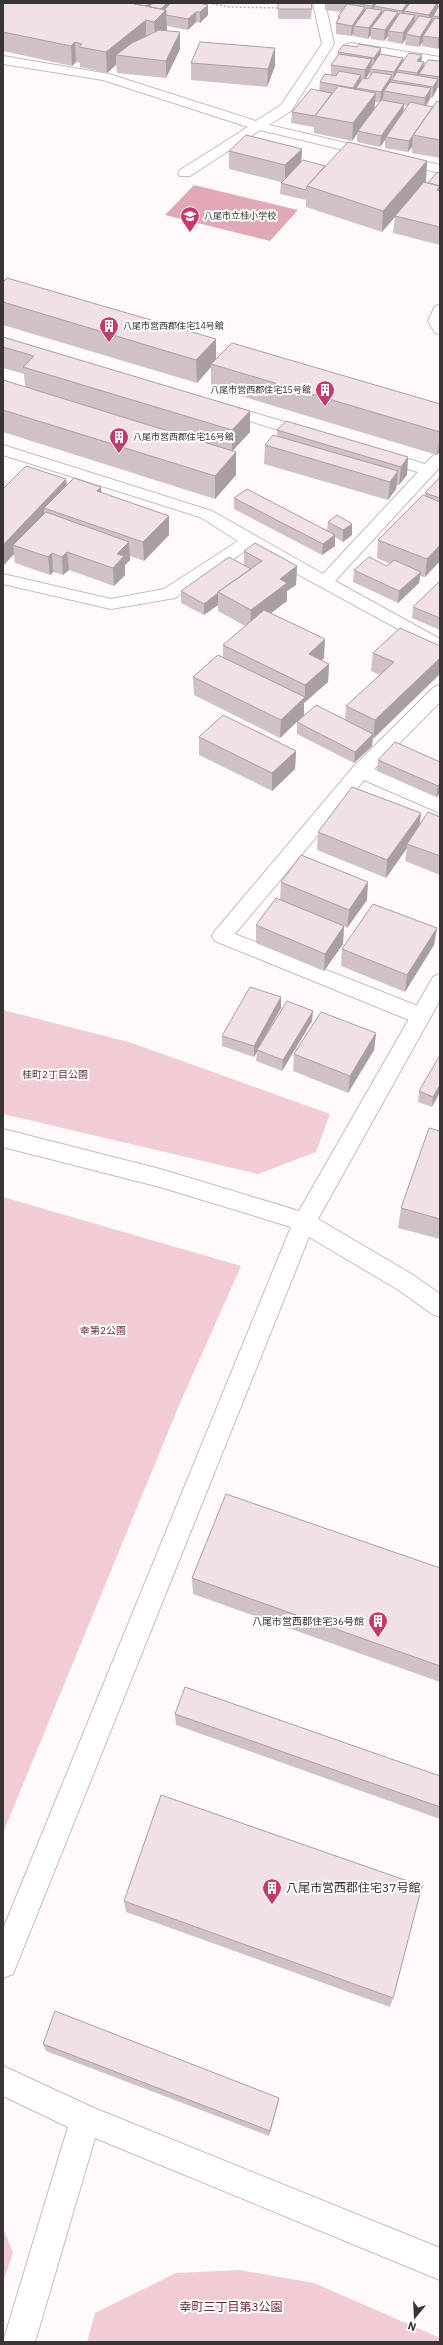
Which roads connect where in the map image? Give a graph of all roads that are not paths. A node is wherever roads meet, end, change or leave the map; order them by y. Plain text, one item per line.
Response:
1 (320, 6) edge
2 (328, 44) junction
3 (3, 60) edge
4 (440, 61) edge
5 (258, 126) junction
6 (440, 169) edge
7 (186, 173) dead end
8 (207, 404) edge
9 (321, 438) edge
10 (3, 450) edge
11 (366, 452) edge
12 (440, 458) edge
13 (427, 470) junction
14 (250, 541) junction
15 (3, 578) edge
16 (324, 582) junction
17 (440, 646) edge
18 (440, 691) edge
19 (362, 771) junction
20 (440, 806) edge
21 (440, 982) edge
22 (421, 1016) junction
23 (3, 1138) edge
24 (304, 1222) junction
25 (440, 1307) edge
26 (3, 1964) edge
27 (3, 2081) edge
28 (85, 2119) junction
29 (440, 2264) edge
30 (19, 2342) edge

1 - 2 street
2 - 4 street
2 - 5 street
3 - 5 street
5 - 6 street
5 - 7 street
8 - 9 street
10 - 14 street
11 - 13 street
12 - 13 street
13 - 16 street
14 - 15 street
14 - 16 street
16 - 17 street
18 - 19 street
19 - 20 street
19 - 22 street
21 - 22 street
22 - 24 street
23 - 24 street
24 - 25 street
24 - 26 street
27 - 28 street
28 - 29 street
28 - 30 street

